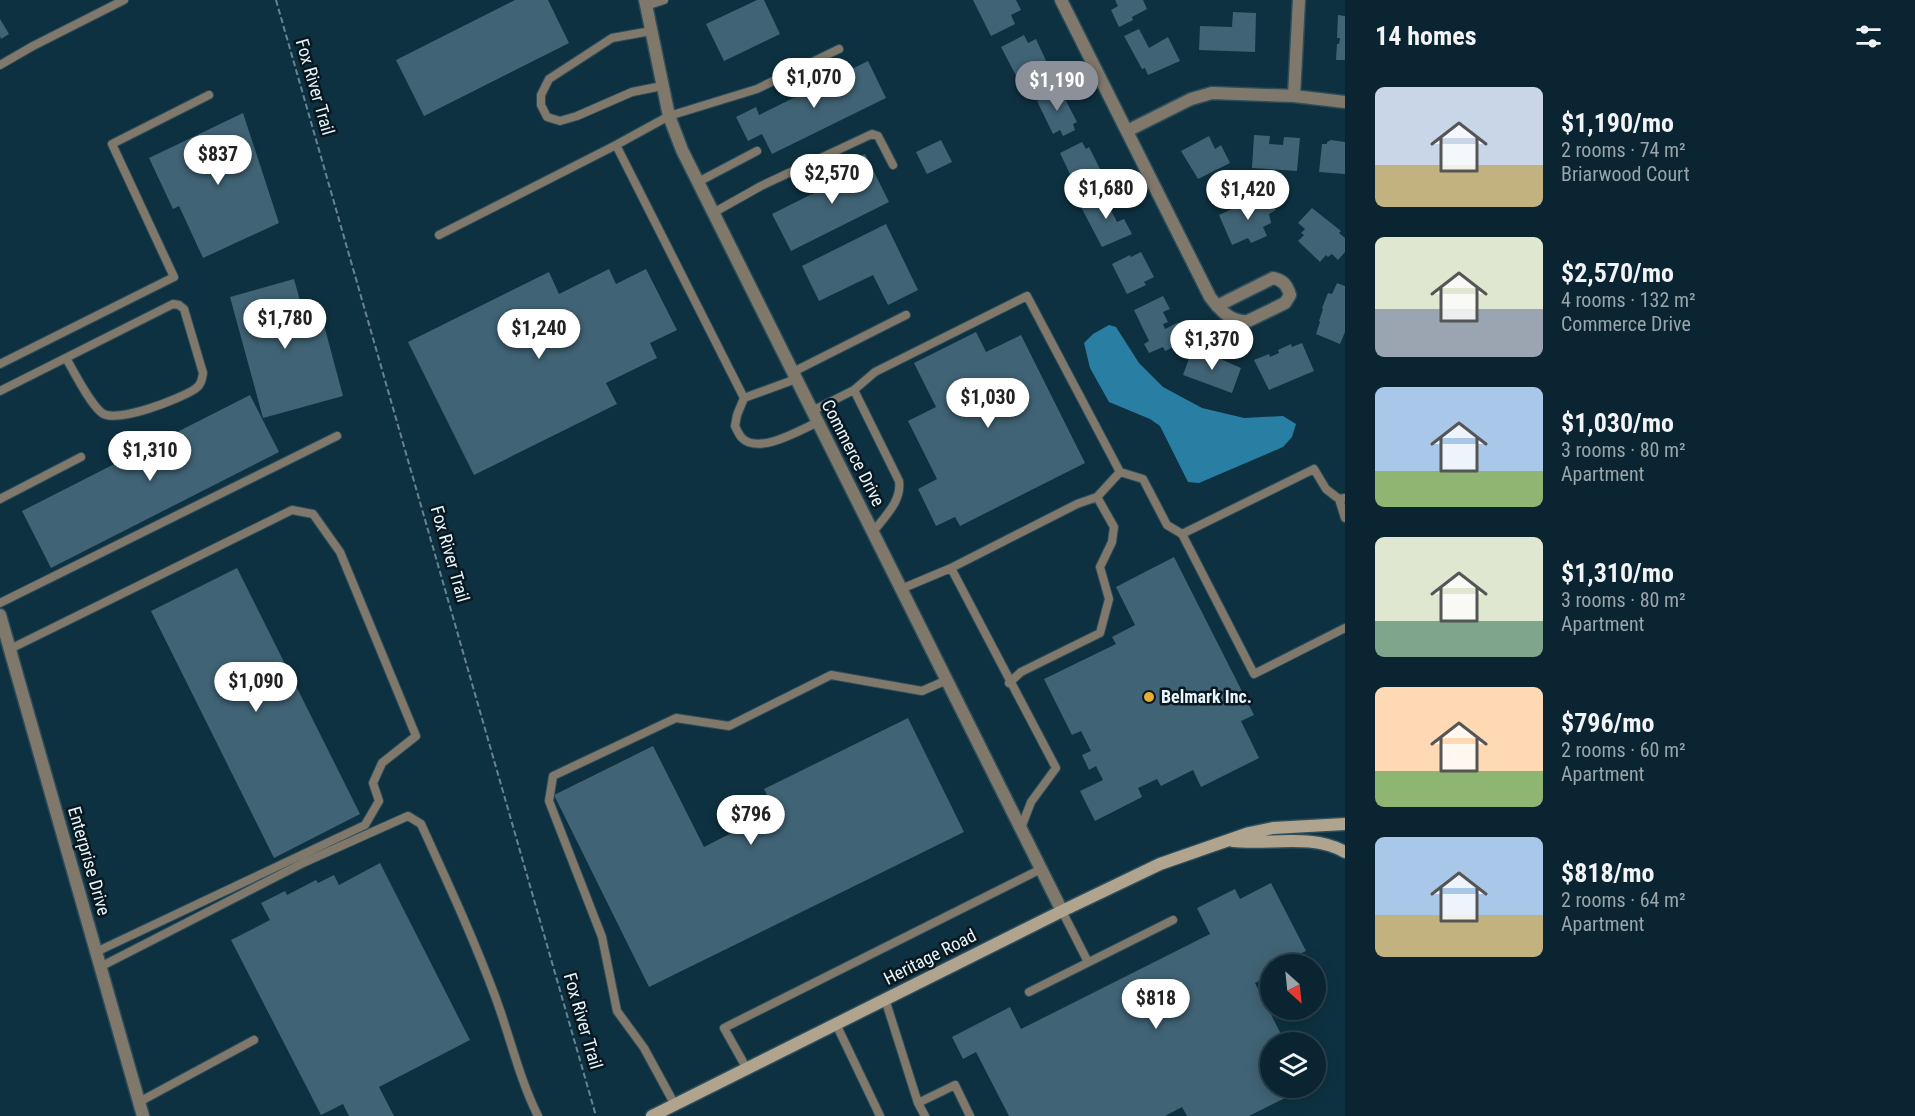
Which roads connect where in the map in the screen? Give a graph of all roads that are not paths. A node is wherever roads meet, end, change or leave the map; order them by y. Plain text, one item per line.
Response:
1 (124, 0) edge
2 (664, 0) edge
3 (1061, 0) edge
4 (1299, 0) edge
5 (646, 3) edge
6 (651, 31) junction
7 (839, 49) dead end
8 (0, 65) edge
9 (662, 86) junction
10 (209, 95) dead end
11 (1294, 96) junction
12 (1345, 102) edge
13 (669, 116) junction
14 (1127, 131) junction
15 (616, 145) junction
16 (757, 151) dead end
17 (893, 165) dead end
18 (698, 182) junction
19 (713, 213) junction
20 (439, 235) dead end
21 (1216, 306) junction
22 (906, 315) dead end
23 (66, 358) junction
24 (0, 364) edge
25 (794, 375) junction
26 (854, 390) junction
27 (0, 391) edge
28 (744, 398) junction
29 (815, 416) junction
30 (337, 436) dead end
31 (81, 457) dead end
32 (1120, 472) junction
33 (1097, 497) junction
34 (1342, 498) edge
35 (0, 499) edge
36 (1345, 518) edge
37 (873, 532) junction
38 (1182, 534) junction
39 (951, 568) junction
40 (901, 589) junction
41 (0, 603) edge
42 (0, 615) edge
43 (1345, 628) edge
44 (10, 649) junction
45 (947, 680) junction
46 (1009, 683) junction
47 (1345, 824) edge
48 (1021, 828) junction
49 (1229, 841) junction
50 (1345, 852) edge
51 (1041, 869) junction
52 (1062, 910) junction
53 (1173, 920) dead end
54 (96, 952) junction
55 (1088, 962) junction
56 (100, 967) junction
57 (1029, 992) dead end
58 (885, 999) junction
59 (836, 1024) junction
60 (254, 1040) dead end
61 (747, 1069) junction
62 (139, 1102) junction
63 (918, 1103) junction
64 (675, 1105) junction
65 (659, 1114) edge
66 (143, 1116) edge
67 (538, 1116) edge
68 (880, 1116) edge
69 (925, 1116) edge
70 (970, 1116) edge

1 - 8 lane
2 - 5 lane
3 - 14 street
4 - 11 street
5 - 6 street, Commerce Drive
6 - 9 street, Commerce Drive
6 - 9 lane
7 - 13 lane
9 - 13 street, Commerce Drive
10 - 24 lane
11 - 12 street
11 - 14 street
13 - 15 lane
13 - 18 street, Commerce Drive
14 - 21 street
15 - 20 lane
15 - 28 lane
16 - 18 lane
17 - 19 lane
18 - 19 street, Commerce Drive
19 - 25 street, Commerce Drive
21 - 21 street
22 - 25 lane
23 - 23 lane
23 - 27 lane
25 - 28 lane
25 - 29 street, Commerce Drive
26 - 29 lane
26 - 32 lane
26 - 37 lane
28 - 29 lane
29 - 37 street, Commerce Drive
30 - 41 lane
31 - 35 lane
32 - 33 lane
32 - 38 lane
33 - 39 lane
33 - 46 lane
34 - 36 lane
34 - 38 lane
37 - 40 street, Commerce Drive
38 - 43 lane
39 - 40 lane
39 - 46 lane
40 - 45 street, Commerce Drive
42 - 44 street, Enterprise Drive
44 - 54 street, Enterprise Drive
44 - 54 lane
45 - 48 street, Commerce Drive
45 - 64 lane
46 - 48 lane
47 - 49 main road, Heritage Road
48 - 51 street, Commerce Drive
49 - 50 main road, Heritage Road
49 - 52 main road, Heritage Road
51 - 52 street, Commerce Drive
51 - 61 lane
52 - 55 lane
52 - 58 main road, Heritage Road
53 - 55 lane
54 - 56 street, Enterprise Drive
55 - 57 lane
56 - 62 street, Enterprise Drive
56 - 67 lane
58 - 59 main road, Heritage Road
58 - 63 lane
59 - 61 main road, Heritage Road
59 - 68 lane
60 - 62 lane
61 - 64 main road, Heritage Road
62 - 66 street, Enterprise Drive
63 - 69 lane
63 - 70 lane
64 - 65 main road, Heritage Road

